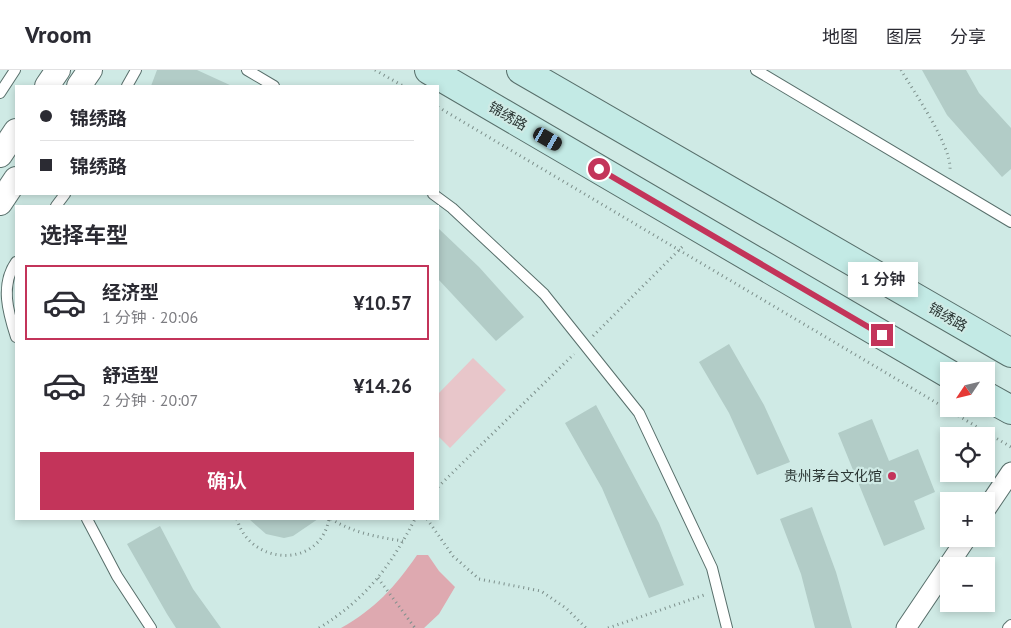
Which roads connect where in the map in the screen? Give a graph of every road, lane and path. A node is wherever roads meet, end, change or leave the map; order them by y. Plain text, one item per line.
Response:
1 (15, 70) edge
2 (58, 70) edge
3 (90, 70) edge
4 (136, 70) edge
5 (247, 70) edge
6 (376, 70) edge
7 (429, 70) edge
8 (521, 70) edge
9 (756, 70) edge
10 (901, 70) edge
11 (48, 85) edge
12 (80, 85) edge
13 (128, 85) edge
14 (272, 85) edge
15 (401, 85) edge
16 (0, 93) edge
17 (439, 108) edge
18 (15, 132) edge
19 (0, 155) edge
20 (15, 180) edge
21 (949, 185) junction
22 (434, 195) edge
23 (0, 203) edge
24 (1011, 222) edge
25 (700, 229) junction
26 (680, 250) junction
27 (15, 265) edge
28 (15, 334) edge
29 (584, 344) junction
30 (1011, 353) edge
31 (940, 369) edge
32 (995, 401) edge
33 (1011, 410) edge
34 (1011, 447) edge
35 (1011, 472) edge
36 (439, 486) edge
37 (995, 496) edge
38 (88, 520) edge
39 (238, 520) edge
40 (329, 520) edge
41 (332, 520) edge
42 (414, 520) edge
43 (428, 520) edge
44 (403, 541) junction
45 (961, 547) edge
46 (378, 578) junction
47 (718, 590) junction
48 (1011, 625) edge
49 (151, 628) edge
50 (319, 628) edge
51 (415, 628) edge
52 (586, 628) edge
53 (608, 628) edge
54 (727, 628) edge
55 (906, 628) edge
56 (1008, 628) edge

1 - 16 lane
2 - 11 street
3 - 12 street
4 - 13 lane
5 - 14 lane
6 - 15 path
7 - 25 main road, 锦绣路
8 - 30 main road, 锦绣路
9 - 21 lane
10 - 21 path
17 - 26 path
18 - 19 street
20 - 23 street
21 - 24 lane
22 - 29 lane
25 - 26 path
25 - 31 main road, 锦绣路
26 - 29 path
26 - 34 path
27 - 28 lane
29 - 36 path
29 - 47 lane
32 - 33 main road
35 - 37 street
38 - 49 lane
39 - 40 path
41 - 44 path
42 - 44 path
43 - 52 path
44 - 46 path
45 - 55 street
46 - 50 path
46 - 51 path
47 - 53 path
47 - 54 lane
48 - 56 lane

